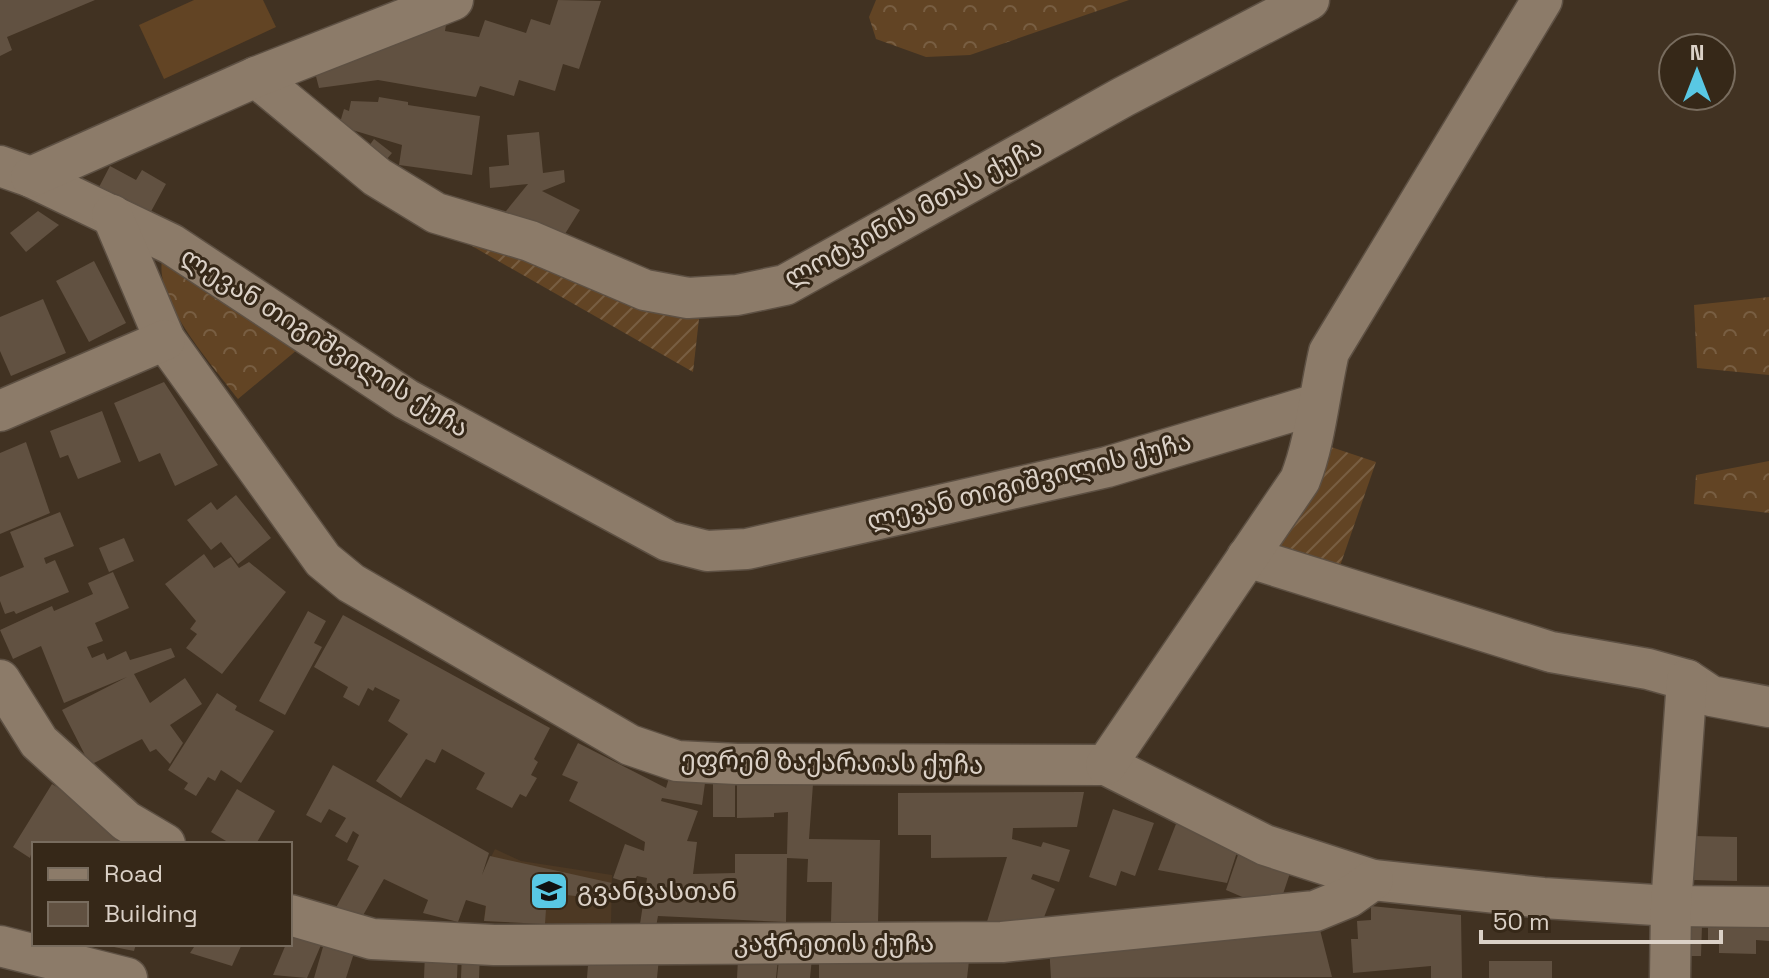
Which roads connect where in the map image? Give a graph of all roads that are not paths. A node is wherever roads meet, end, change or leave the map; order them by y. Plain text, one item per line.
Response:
1 (453, 0) edge
2 (1309, 0) edge
3 (1542, 0) edge
4 (256, 77) junction
5 (16, 171) edge
6 (112, 215) junction
7 (165, 340) junction
8 (1317, 404) junction
9 (0, 411) edge
10 (1247, 557) junction
11 (0, 680) edge
12 (1687, 680) junction
13 (1769, 707) edge
14 (1106, 765) junction
15 (162, 842) edge
16 (1373, 880) junction
17 (1671, 906) junction
18 (1769, 907) edge
19 (292, 916) edge
20 (19, 958) edge
21 (492, 962) edge
22 (127, 978) edge
23 (1670, 978) edge

1 - 4 street
2 - 4 street, ლოტკინის მთას ქუჩა
3 - 8 street
4 - 5 street
5 - 6 street
6 - 7 street, ეფრემ ზაქარაიას ქუჩა
6 - 8 street, ლევან თიგიშვილის ქუჩა
7 - 9 street
7 - 14 street, ეფრემ ზაქარაიას ქუჩა
8 - 10 street
10 - 12 street
10 - 14 street
11 - 15 street
12 - 13 street
12 - 17 street
14 - 16 street, ეფრემ ზაქარაიას ქუჩა
16 - 17 street, ეფრემ ზაქარაიას ქუჩა
16 - 21 street, კაჭრეთის ქუჩა
17 - 18 street, ეფრემ ზაქარაიას ქუჩა
17 - 23 street
19 - 21 street, კაჭრეთის ქუჩა
20 - 22 street

